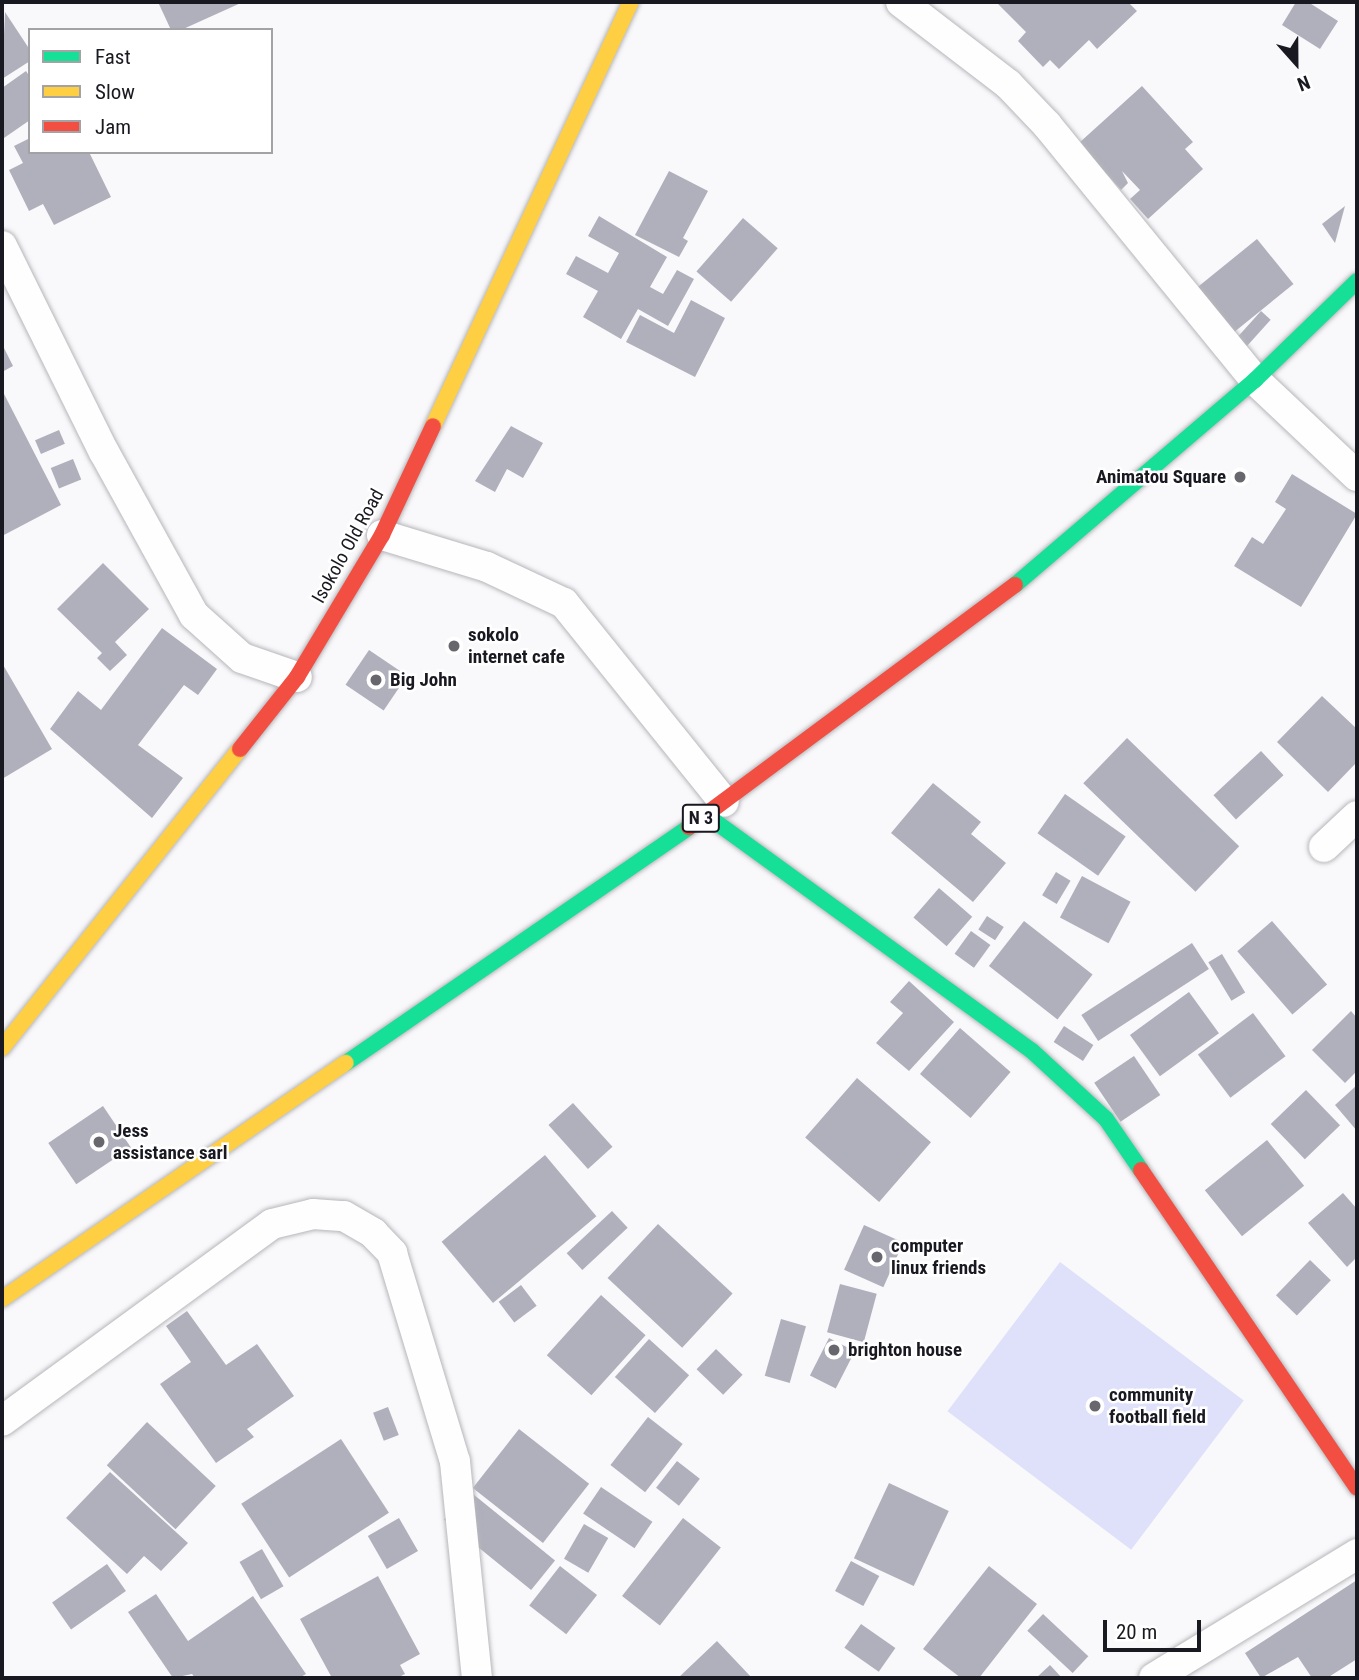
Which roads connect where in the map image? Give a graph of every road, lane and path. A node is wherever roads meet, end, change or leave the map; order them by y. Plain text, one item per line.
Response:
1 (631, 2) edge
2 (901, 2) edge
3 (2, 246) edge
4 (1357, 281) edge
5 (1255, 380) junction
6 (1357, 476) edge
7 (382, 535) junction
8 (298, 677) junction
9 (715, 808) junction
10 (1357, 816) edge
11 (1324, 847) dead end
12 (2, 1048) edge
13 (2, 1298) edge
14 (2, 1421) edge
15 (1357, 1488) edge
16 (1357, 1554) edge
17 (477, 1678) edge
18 (1154, 1678) edge

1 - 7 main road, Isokolo Old Road
2 - 5 street
3 - 8 street
4 - 5 main road, N 3
5 - 6 street
5 - 9 main road, N 3
7 - 8 main road, Isokolo Old Road
7 - 9 street
8 - 12 main road, Isokolo Old Road
9 - 13 main road, N 3
9 - 15 main road
10 - 11 street
14 - 17 street
16 - 18 street

